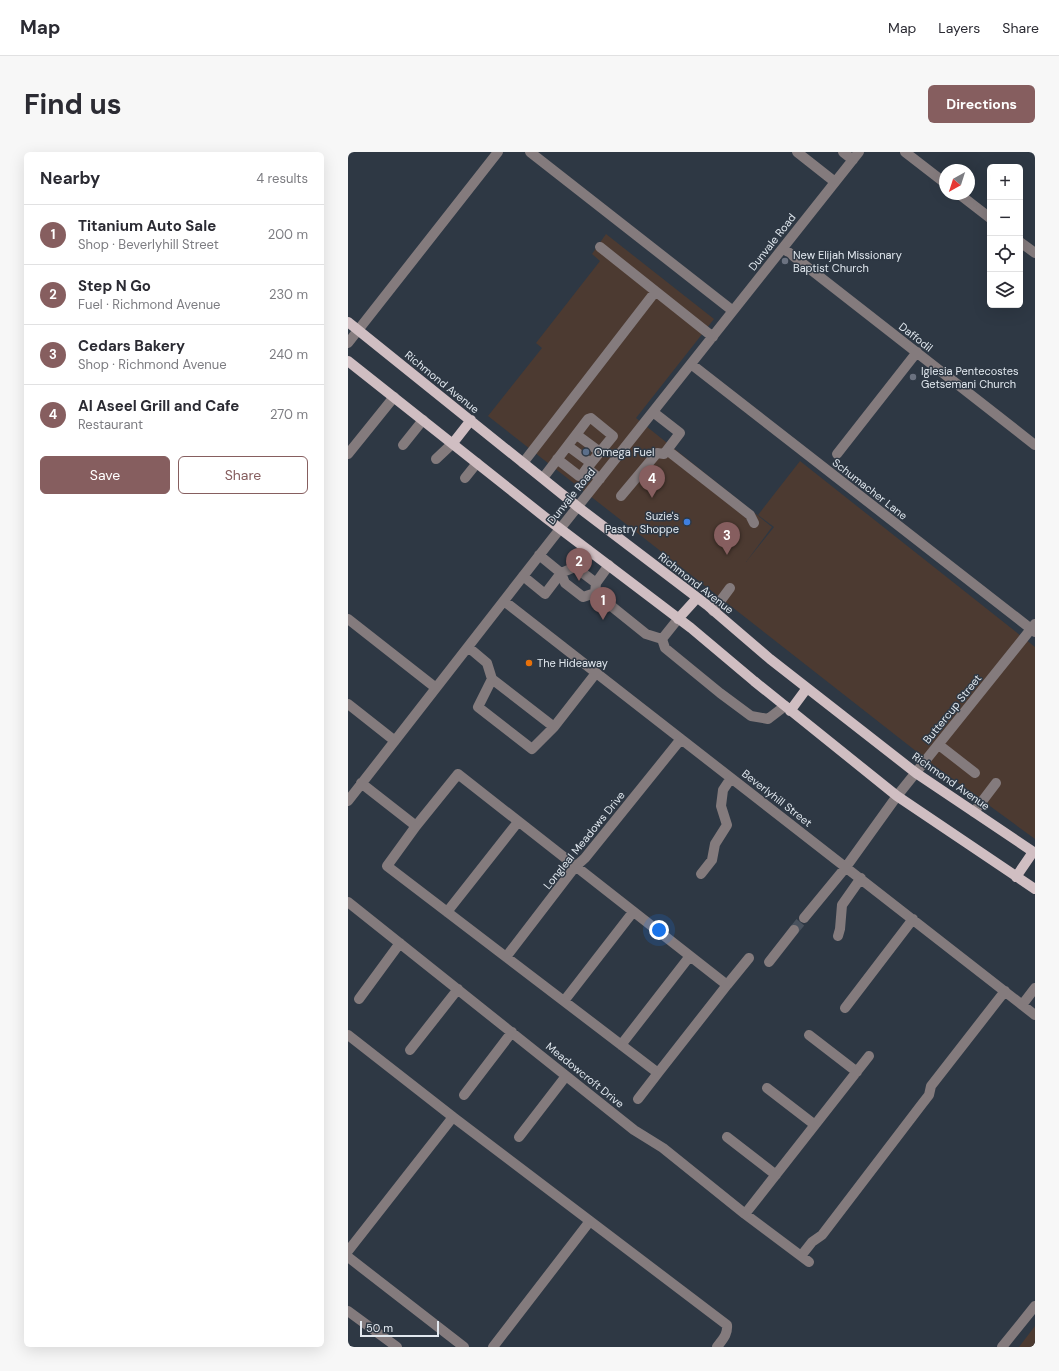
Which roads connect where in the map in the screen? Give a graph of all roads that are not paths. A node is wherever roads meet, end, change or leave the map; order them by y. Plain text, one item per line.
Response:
1 (498, 152) edge
2 (530, 152) edge
3 (798, 152) edge
4 (843, 152) edge
5 (905, 152) edge
6 (856, 156) edge
7 (939, 178) edge
8 (835, 182) junction
9 (967, 200) edge
10 (987, 216) edge
11 (1023, 244) edge
12 (600, 247) dead end
13 (783, 248) junction
14 (1035, 253) edge
15 (655, 292) junction
16 (733, 311) junction
17 (348, 322) edge
18 (358, 330) junction
19 (713, 337) junction
20 (348, 343) edge
21 (916, 352) junction
22 (348, 361) edge
23 (691, 364) junction
24 (394, 397) junction
25 (653, 412) junction
26 (424, 420) junction
27 (471, 420) junction
28 (577, 435) junction
29 (453, 444) junction
30 (403, 445) dead end
31 (1035, 445) edge
32 (568, 446) junction
33 (603, 449) junction
34 (667, 450) junction
35 (348, 454) edge
36 (837, 454) dead end
37 (619, 456) junction
38 (436, 459) dead end
39 (557, 460) junction
40 (477, 463) junction
41 (523, 463) junction
42 (589, 466) junction
43 (465, 478) dead end
44 (543, 478) junction
45 (600, 479) junction
46 (621, 496) dead end
47 (578, 507) junction
48 (754, 523) dead end
49 (561, 528) junction
50 (588, 550) junction
51 (539, 555) junction
52 (608, 565) junction
53 (575, 567) junction
54 (561, 573) junction
55 (523, 576) junction
56 (596, 588) junction
57 (730, 588) dead end
58 (697, 598) junction
59 (504, 601) junction
60 (713, 611) junction
61 (348, 619) edge
62 (678, 619) junction
63 (1034, 628) edge
64 (662, 639) junction
65 (468, 647) junction
66 (596, 673) junction
67 (492, 679) junction
68 (436, 688) junction
69 (807, 688) junction
70 (348, 704) edge
71 (788, 708) junction
72 (554, 727) junction
73 (681, 739) junction
74 (395, 741) junction
75 (939, 744) junction
76 (916, 773) junction
77 (975, 773) dead end
78 (731, 778) junction
79 (361, 783) junction
80 (996, 783) dead end
81 (897, 796) junction
82 (348, 801) edge
83 (974, 812) junction
84 (518, 822) junction
85 (416, 826) junction
86 (1034, 852) edge
87 (575, 867) junction
88 (846, 867) junction
89 (701, 874) dead end
90 (1016, 877) junction
91 (861, 878) junction
92 (1035, 889) edge
93 (348, 902) edge
94 (447, 912) junction
95 (633, 912) junction
96 (804, 918) tunnel mouth
97 (913, 919) junction
98 (794, 930) tunnel mouth
99 (838, 936) dead end
100 (400, 943) junction
101 (506, 956) junction
102 (690, 956) junction
103 (749, 958) dead end
104 (769, 962) dead end
105 (727, 985) junction
106 (1035, 988) edge
107 (458, 989) junction
108 (1005, 991) junction
109 (358, 999) dead end
110 (564, 1001) junction
111 (1022, 1005) junction
112 (845, 1008) dead end
113 (1035, 1014) edge
114 (512, 1032) junction
115 (348, 1035) edge
116 (809, 1035) dead end
117 (622, 1045) junction
118 (410, 1050) dead end
119 (870, 1056) dead end
120 (857, 1072) junction
121 (658, 1073) junction
122 (566, 1076) junction
123 (767, 1088) dead end
124 (464, 1095) dead end
125 (638, 1100) dead end
126 (453, 1117) junction
127 (815, 1125) junction
128 (520, 1136) dead end
129 (727, 1137) dead end
130 (776, 1175) junction
131 (745, 1214) junction
132 (590, 1221) junction
133 (348, 1251) edge
134 (348, 1257) edge
135 (1035, 1306) edge
136 (348, 1311) edge
137 (397, 1347) edge
138 (464, 1347) edge
139 (493, 1347) edge
140 (717, 1347) edge
141 (1002, 1347) edge

1 - 18 street
2 - 16 street
3 - 8 street
4 - 6 street
5 - 7 street
6 - 8 street, Dunvale Road
8 - 13 street, Dunvale Road
9 - 10 street
11 - 14 street
12 - 15 street
13 - 16 street, Dunvale Road
13 - 21 street, Daffodil
15 - 19 street
15 - 41 street
16 - 19 street, Dunvale Road
17 - 18 main road, Richmond Avenue
18 - 20 street
18 - 27 main road, Richmond Avenue
19 - 23 street, Dunvale Road
21 - 31 street, Daffodil
21 - 36 street
22 - 24 main road
23 - 25 street, Dunvale Road
23 - 63 street, Schumacher Lane
24 - 26 main road
24 - 35 street
25 - 34 street
25 - 37 street, Dunvale Road
26 - 29 main road
26 - 30 street
27 - 29 main road
27 - 41 main road, Richmond Avenue
28 - 32 street
28 - 33 street
28 - 33 street
29 - 38 street
29 - 40 main road
32 - 39 street
32 - 42 street
33 - 37 street
33 - 42 street
34 - 46 street
34 - 48 street
37 - 45 street, Dunvale Road
39 - 42 street
39 - 44 street
40 - 43 street
40 - 49 main road
41 - 44 main road, Richmond Avenue
42 - 45 street
44 - 47 main road, Richmond Avenue
45 - 47 street, Dunvale Road
47 - 49 street, Dunvale Road
47 - 58 main road, Richmond Avenue
49 - 50 main road
49 - 51 street, Dunvale Road
50 - 52 main road
50 - 53 street
51 - 54 street
51 - 55 street, Dunvale Road
52 - 56 street
52 - 62 main road
53 - 54 street
53 - 56 street
54 - 55 street
54 - 56 street
55 - 59 street, Dunvale Road
56 - 64 street
57 - 60 street
58 - 60 main road, Richmond Avenue
58 - 62 main road
59 - 65 street, Dunvale Road
59 - 66 street, Beverlyhill Street
60 - 69 main road, Richmond Avenue
61 - 68 street
62 - 64 street
62 - 71 main road
63 - 75 street, Buttercup Street
64 - 71 street
65 - 67 street
65 - 68 street, Dunvale Road
66 - 72 street
66 - 73 street, Beverlyhill Street
67 - 72 street
67 - 72 street
68 - 74 street, Dunvale Road
69 - 71 main road
69 - 76 main road, Richmond Avenue
70 - 74 street
71 - 81 main road
73 - 78 street, Beverlyhill Street
73 - 87 street, Longleal Meadows Drive
74 - 79 street, Dunvale Road
75 - 76 street, Buttercup Street
75 - 77 street
76 - 81 street, Buttercup Street
76 - 83 main road, Richmond Avenue
78 - 88 street, Beverlyhill Street
78 - 89 street
79 - 82 street, Dunvale Road
79 - 85 street
80 - 83 street
81 - 88 street, Buttercup Street
81 - 90 main road
83 - 86 main road, Richmond Avenue
84 - 85 street
84 - 87 street
84 - 94 street
85 - 94 street
86 - 90 main road
87 - 95 street
87 - 101 street, Longleal Meadows Drive
88 - 91 street, Beverlyhill Street
88 - 96 street, Buttercup Street
90 - 92 main road
91 - 97 street, Beverlyhill Street
91 - 99 street
93 - 100 street, Meadowcroft Drive
94 - 101 street
95 - 102 street
95 - 110 street
97 - 108 street, Beverlyhill Street
97 - 112 street
98 - 104 street
100 - 107 street, Meadowcroft Drive
100 - 109 street
101 - 110 street
102 - 105 street
102 - 117 street
103 - 105 street
105 - 121 street
106 - 111 street
107 - 114 street, Meadowcroft Drive
107 - 118 street
108 - 111 street, Beverlyhill Street
108 - 131 street, Meadowcroft Drive
110 - 117 street
111 - 113 street, Beverlyhill Street
114 - 122 street, Meadowcroft Drive
114 - 124 street
115 - 126 street
116 - 120 street
117 - 121 street
119 - 120 street
120 - 127 street
121 - 125 street
122 - 128 street
122 - 131 street, Meadowcroft Drive
123 - 127 street
126 - 132 street
126 - 133 street
127 - 130 street
129 - 130 street
130 - 131 street
132 - 139 street
132 - 140 street
134 - 138 street
135 - 141 street
136 - 137 street

